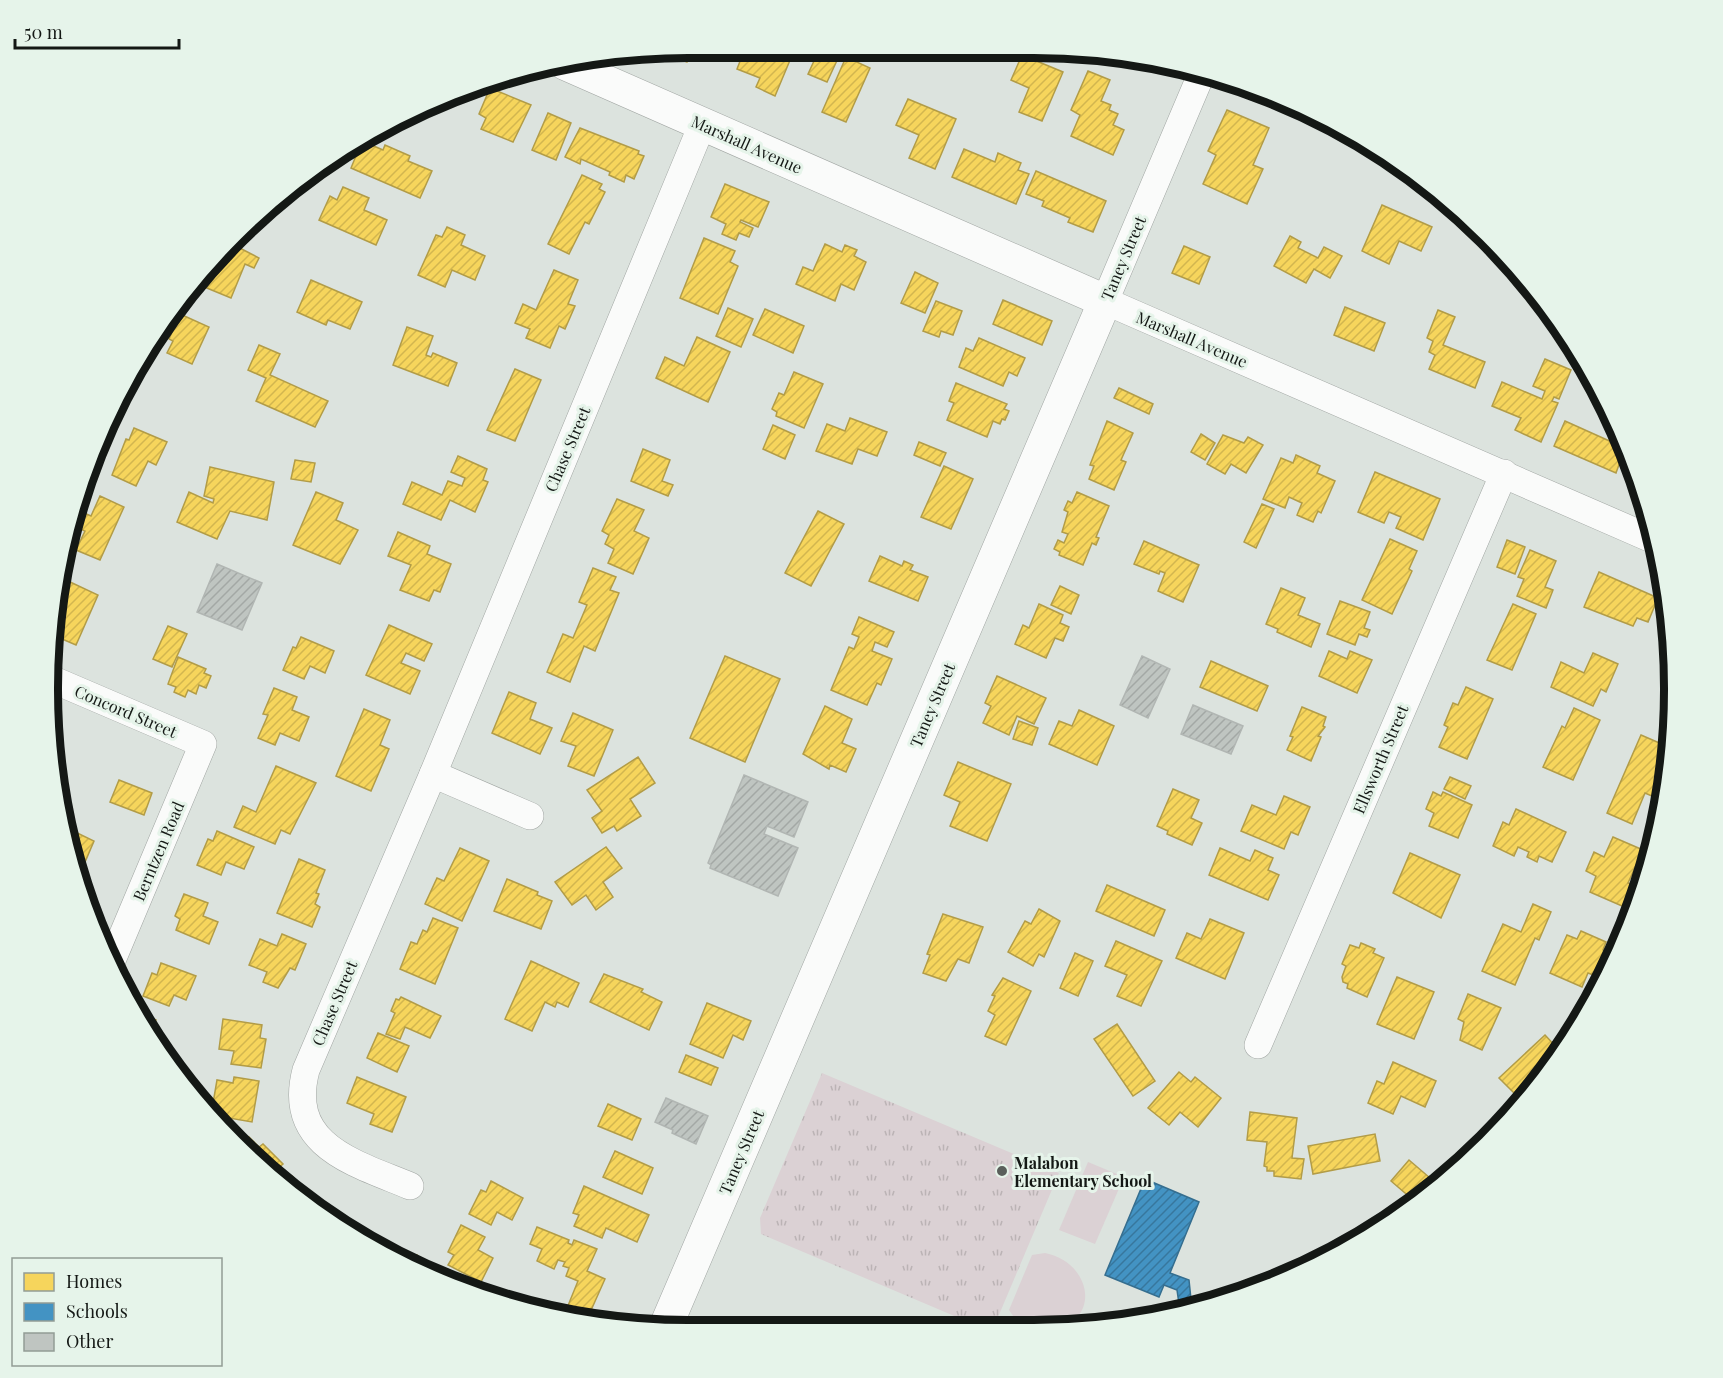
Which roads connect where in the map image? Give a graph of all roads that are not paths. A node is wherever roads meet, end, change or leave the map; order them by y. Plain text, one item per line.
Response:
1 (577, 69) edge
2 (1198, 82) dead end
3 (702, 125) junction
4 (1105, 301) junction
5 (1504, 473) junction
6 (1645, 536) edge
7 (58, 682) edge
8 (203, 744) joint
9 (433, 774) junction
10 (530, 816) dead end
11 (115, 950) edge
12 (1258, 1045) dead end
13 (410, 1186) dead end
14 (669, 1319) edge

1 - 3 street, Marshall Avenue
2 - 4 street, Taney Street
3 - 4 street, Marshall Avenue
3 - 9 street, Chase Street
4 - 5 street, Marshall Avenue
4 - 14 street, Taney Street
5 - 6 street, Marshall Avenue
5 - 12 street, Ellsworth Street
7 - 8 street, Concord Street
8 - 11 street, Berntzen Road
9 - 10 street
9 - 13 street, Chase Street

